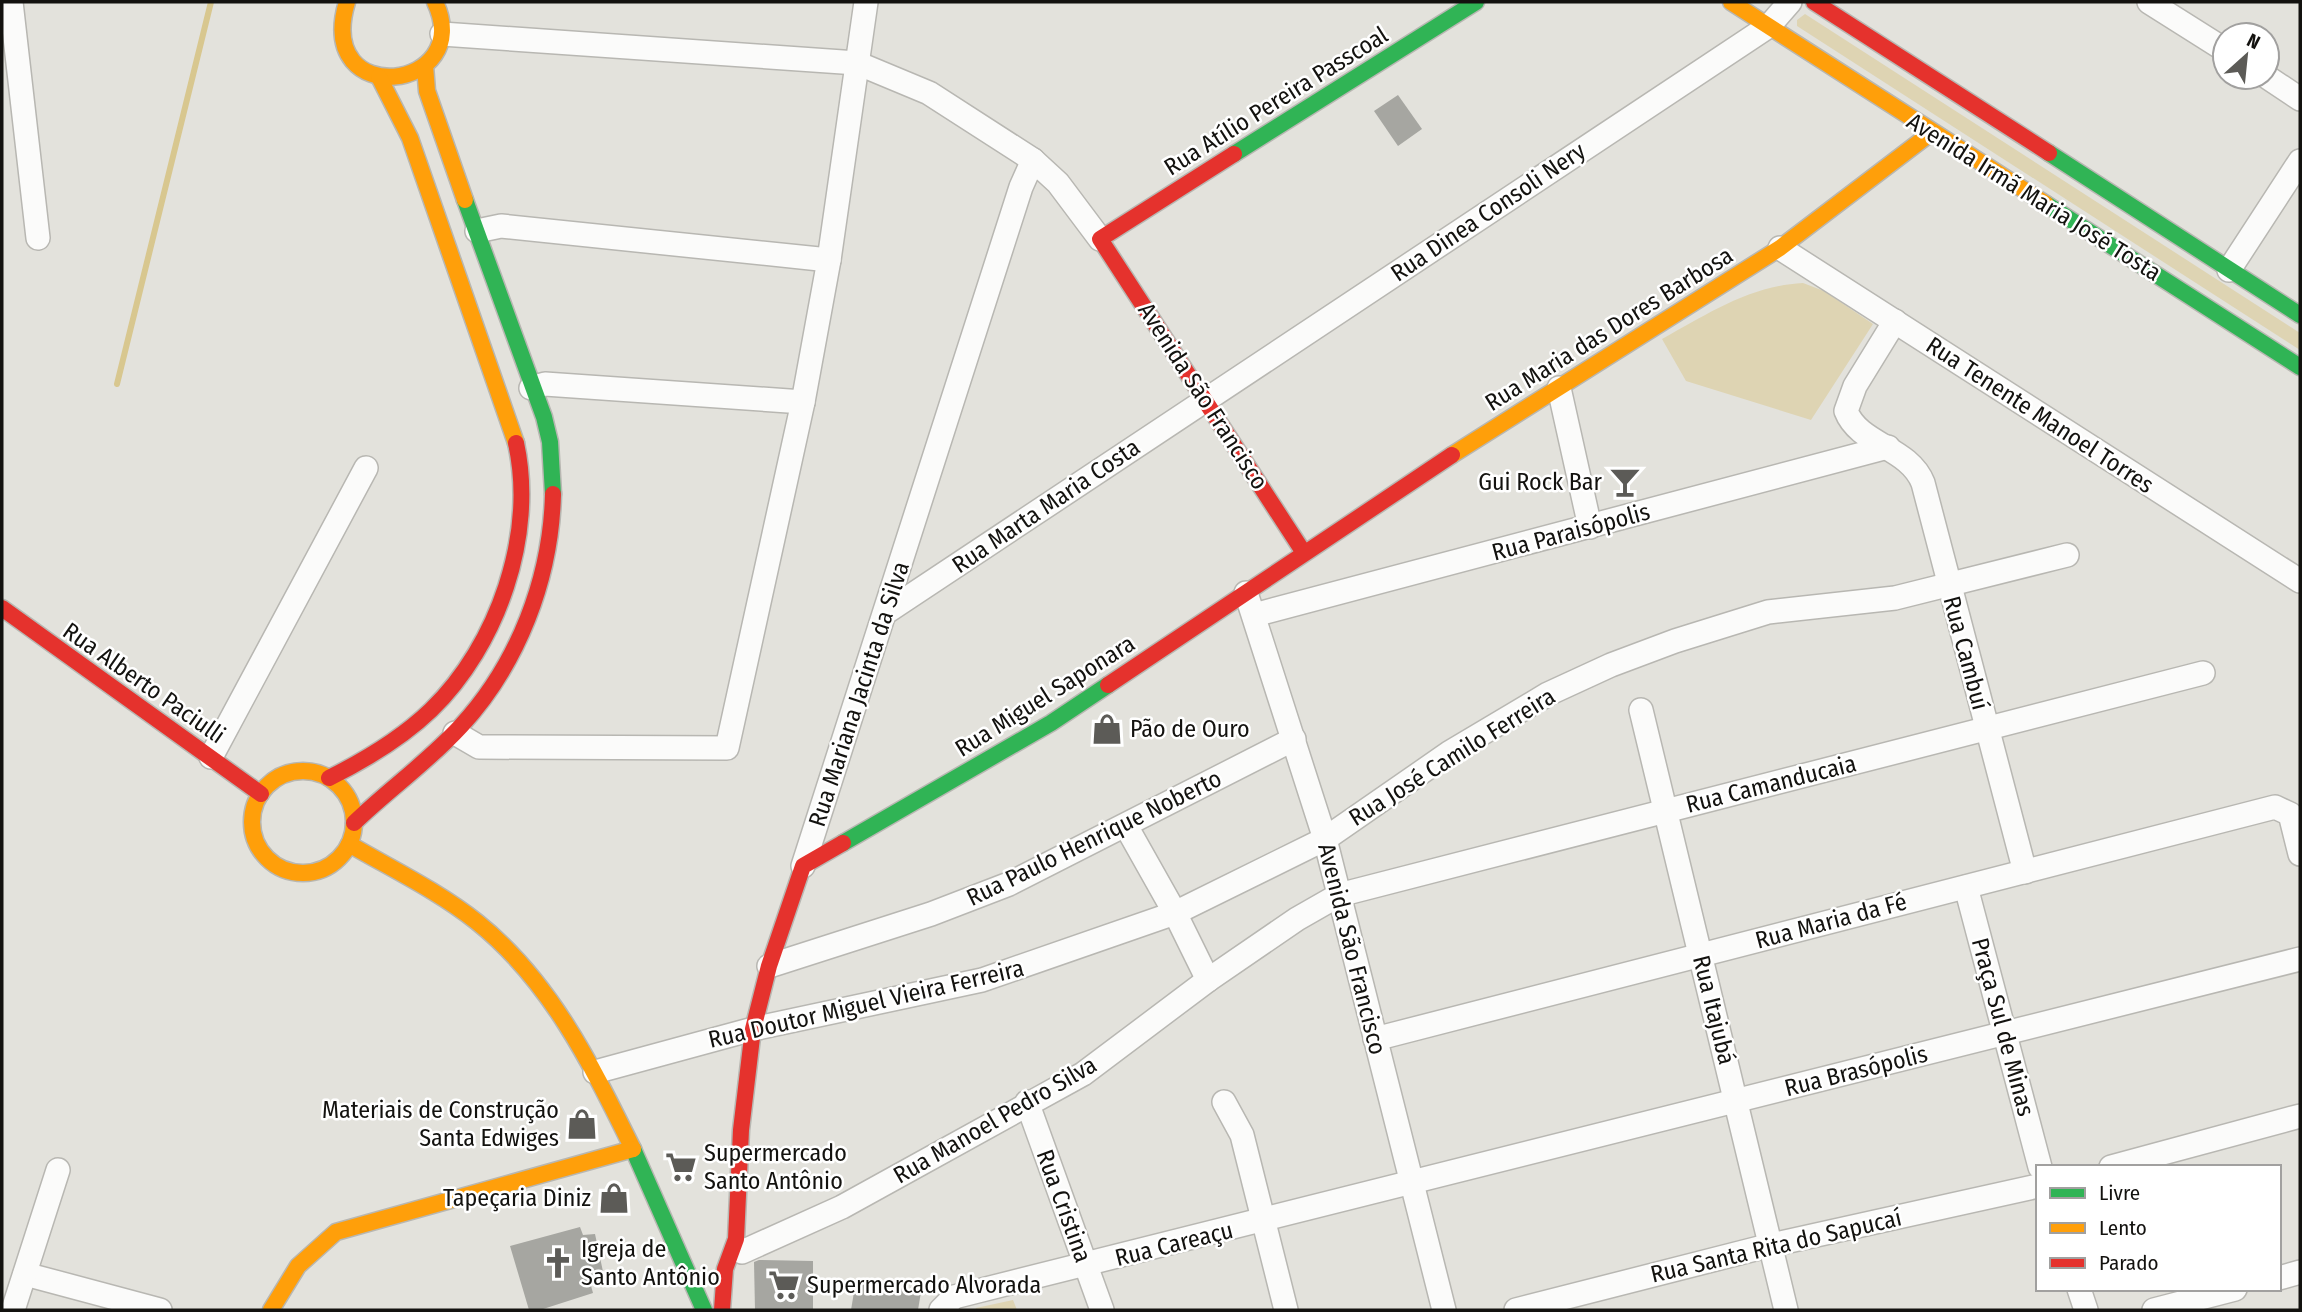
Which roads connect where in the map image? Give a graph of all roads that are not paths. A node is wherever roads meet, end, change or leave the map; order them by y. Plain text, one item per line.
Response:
1 (11, 2) edge
2 (346, 2) edge
3 (435, 2) edge
4 (866, 2) edge
5 (1476, 2) edge
6 (1731, 2) edge
7 (1790, 2) edge
8 (1814, 2) edge
9 (2149, 2) edge
10 (1769, 26) junction
11 (442, 34) junction
12 (2211, 41) edge
13 (858, 63) junction
14 (425, 66) junction
15 (379, 77) junction
16 (2281, 86) edge
17 (2300, 99) edge
18 (1931, 133) junction
19 (1033, 160) junction
20 (2300, 161) edge
21 (477, 231) junction
22 (38, 238) dead end
23 (1100, 239) junction
24 (1780, 248) junction
25 (829, 260) junction
26 (2229, 270) junction
27 (2300, 316) edge
28 (1895, 321) junction
29 (2300, 367) edge
30 (531, 388) junction
31 (1559, 388) junction
32 (499, 397) junction
33 (1206, 399) junction
34 (803, 402) junction
35 (1888, 447) junction
36 (366, 468) dead end
37 (1590, 527) junction
38 (1304, 553) junction
39 (2067, 555) dead end
40 (2300, 582) edge
41 (1947, 584) junction
42 (1246, 593) junction
43 (2, 608) edge
44 (885, 612) junction
45 (1254, 615) junction
46 (2203, 673) dead end
47 (1641, 710) dead end
48 (1986, 729) junction
49 (455, 733) junction
50 (1294, 739) junction
51 (211, 757) junction
52 (329, 778) junction
53 (261, 794) junction
54 (1666, 811) junction
55 (354, 823) junction
56 (1126, 826) junction
57 (1325, 838) junction
58 (349, 844) junction
59 (2300, 853) edge
60 (803, 866) junction
61 (2025, 872) junction
62 (1966, 887) junction
63 (1339, 895) junction
64 (1175, 913) junction
65 (1701, 955) junction
66 (2300, 959) edge
67 (769, 966) junction
68 (1208, 981) junction
69 (753, 1029) junction
70 (2006, 1033) junction
71 (1375, 1038) junction
72 (595, 1072) junction
73 (1224, 1101) dead end
74 (1736, 1101) junction
75 (1027, 1102) junction
76 (2300, 1116) edge
77 (633, 1149) junction
78 (2039, 1165) edge
79 (2118, 1165) edge
80 (58, 1170) dead end
81 (1412, 1184) junction
82 (2036, 1186) edge
83 (1263, 1221) junction
84 (739, 1245) junction
85 (1770, 1245) junction
86 (681, 1252) junction
87 (1086, 1267) junction
88 (725, 1269) junction
89 (2300, 1272) edge
90 (25, 1274) junction
91 (701, 1277) junction
92 (2281, 1277) edge
93 (741, 1287) dead end
94 (2080, 1291) edge
95 (2227, 1291) edge
96 (147, 1309) edge
97 (13, 1310) edge
98 (271, 1310) edge
99 (704, 1310) edge
100 (720, 1310) edge
101 (942, 1310) edge
102 (1102, 1310) edge
103 (1286, 1310) edge
104 (1444, 1310) edge
105 (1516, 1310) edge
106 (1786, 1310) edge
107 (2086, 1310) edge
108 (2154, 1310) edge

1 - 22 street
2 - 15 street
3 - 11 street
4 - 13 street
5 - 23 street, Rua Atílio Pereira Passcoal
6 - 10 street, Avenida Irmã Maria José Tosta
7 - 10 street
8 - 26 street, Avenida Irmã Maria José Tosta
9 - 12 street
10 - 18 street, Avenida Irmã Maria José Tosta
10 - 33 street, Rua Dinea Consoli Nery
11 - 13 street
11 - 14 street
13 - 19 street
13 - 25 street
14 - 15 street
14 - 21 street
15 - 32 street
16 - 17 street
18 - 24 street, Rua Maria das Dores Barbosa
18 - 29 street, Avenida Irmã Maria José Tosta
19 - 23 street
19 - 44 street, Rua Mariana Jacinta da Silva
20 - 26 street
21 - 25 street
21 - 30 street
23 - 33 street, Avenida São Francisco
24 - 28 street, Rua Tenente Manoel Torres
24 - 31 street, Rua Maria das Dores Barbosa
25 - 34 street
26 - 27 street, Avenida Irmã Maria José Tosta
28 - 35 street, Rua Cambuí
28 - 40 street, Rua Tenente Manoel Torres
30 - 32 street
30 - 34 street
30 - 49 street
31 - 37 street
31 - 38 street, Rua Maria das Dores Barbosa
32 - 52 street
33 - 38 street, Avenida São Francisco
33 - 44 street, Rua Marta Maria Costa
34 - 49 street
35 - 37 street, Rua Paraisópolis
35 - 41 street, Rua Cambuí
36 - 51 street
37 - 45 street, Rua Paraisópolis
38 - 42 street, Rua Miguel Saponara
39 - 41 street, Rua José Camilo Ferreira
41 - 48 street, Rua Cambuí
41 - 57 street, Rua José Camilo Ferreira
42 - 45 street, Avenida São Francisco
42 - 60 street, Rua Miguel Saponara
43 - 51 street, Rua Alberto Paciulli
44 - 60 street, Rua Mariana Jacinta da Silva
45 - 50 street, Avenida São Francisco
46 - 48 street, Rua Camanducaia
47 - 54 street, Rua Itajubá
48 - 54 street, Rua Camanducaia
48 - 61 street, Rua Cambuí
49 - 55 street
50 - 56 street, Rua Paulo Henrique Noberto
50 - 57 street, Avenida São Francisco
51 - 53 street, Rua Alberto Paciulli
52 - 53 street
52 - 55 street
53 - 58 street
54 - 63 street, Rua Camanducaia
54 - 65 street, Rua Itajubá
55 - 58 street
56 - 64 street
56 - 67 street, Rua Paulo Henrique Noberto
57 - 63 street, Avenida São Francisco
57 - 64 street, Rua Doutor Miguel Vieira Ferreira
58 - 72 street
59 - 61 street, Rua Maria da Fé
60 - 67 street, Rua Mariana Jacinta da Silva
61 - 62 street, Rua Maria da Fé
62 - 65 street, Rua Maria da Fé
62 - 70 street, Praça Sul de Minas
63 - 68 street, Rua Manoel Pedro Silva
63 - 71 street, Avenida São Francisco
64 - 68 street
64 - 69 street, Rua Doutor Miguel Vieira Ferreira
65 - 71 street, Rua Maria da Fé
65 - 74 street, Rua Itajubá
66 - 70 street, Rua Brasópolis
67 - 69 street, Rua Mariana Jacinta da Silva
68 - 75 street, Rua Manoel Pedro Silva
69 - 72 street, Rua Doutor Miguel Vieira Ferreira
69 - 84 street, Rua Mariana Jacinta da Silva
70 - 74 street, Rua Brasópolis
70 - 78 street, Praça Sul de Minas
71 - 81 street, Avenida São Francisco
72 - 77 street
73 - 83 street
74 - 81 street, Rua Brasópolis
74 - 85 street, Rua Itajubá
75 - 84 street, Rua Manoel Pedro Silva
75 - 87 street, Rua Cristina
76 - 79 street
77 - 86 street
77 - 98 street
80 - 90 street
81 - 83 street, Rua Careaçu
81 - 104 street, Avenida São Francisco
82 - 85 street, Rua Santa Rita do Sapucaí
83 - 87 street, Rua Careaçu
83 - 103 street
84 - 88 street, Rua Mariana Jacinta da Silva
84 - 93 street, Rua Mariana Jacinta da Silva
85 - 105 street, Rua Santa Rita do Sapucaí
85 - 106 street, Rua Itajubá
86 - 91 street
86 - 99 street
87 - 101 street, Rua Careaçu
87 - 102 street, Rua Cristina
88 - 91 street
88 - 100 street, Rua Mariana Jacinta da Silva
89 - 92 street
90 - 96 street
90 - 97 street
91 - 100 street
94 - 107 street
95 - 108 street

